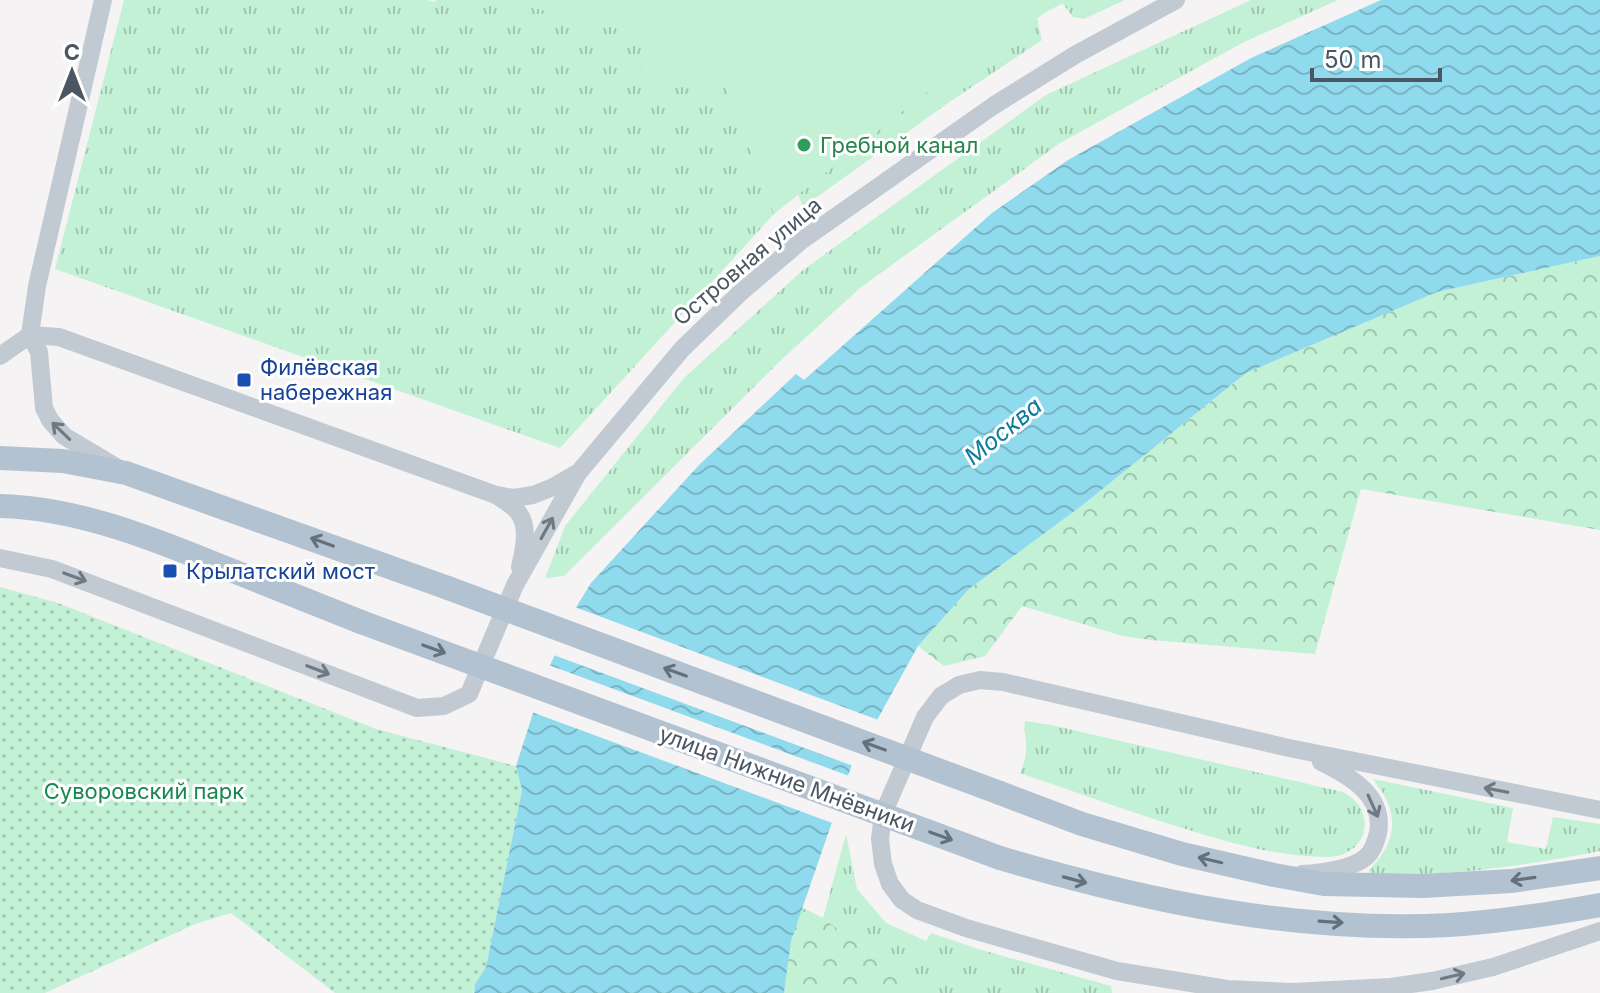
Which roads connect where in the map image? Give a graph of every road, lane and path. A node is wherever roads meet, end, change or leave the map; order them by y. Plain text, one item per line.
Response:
1 (103, 0) edge
2 (1176, 0) edge
3 (30, 335) junction
4 (0, 356) edge
5 (0, 458) edge
6 (579, 472) junction
7 (126, 473) junction
8 (496, 495) junction
9 (0, 506) edge
10 (0, 558) edge
11 (515, 585) junction
12 (1289, 748) junction
13 (1600, 810) edge
14 (1600, 868) edge
15 (1274, 875) junction
16 (1600, 905) edge
17 (1600, 931) edge
18 (1293, 992) edge

1 - 3 street
2 - 6 street, Островная улица
3 - 4 street
7 -> 3 street
3 - 8 street
5 - 7 main road
6 - 8 street, Островная улица
11 -> 6 street
15 -> 7 main road, bridge
8 - 11 street
9 -> 16 main road, улица Нижние Мнёвники, bridge
10 -> 11 street
13 -> 12 street
12 -> 15 street
12 - 18 street
14 -> 15 main road
18 -> 17 street

